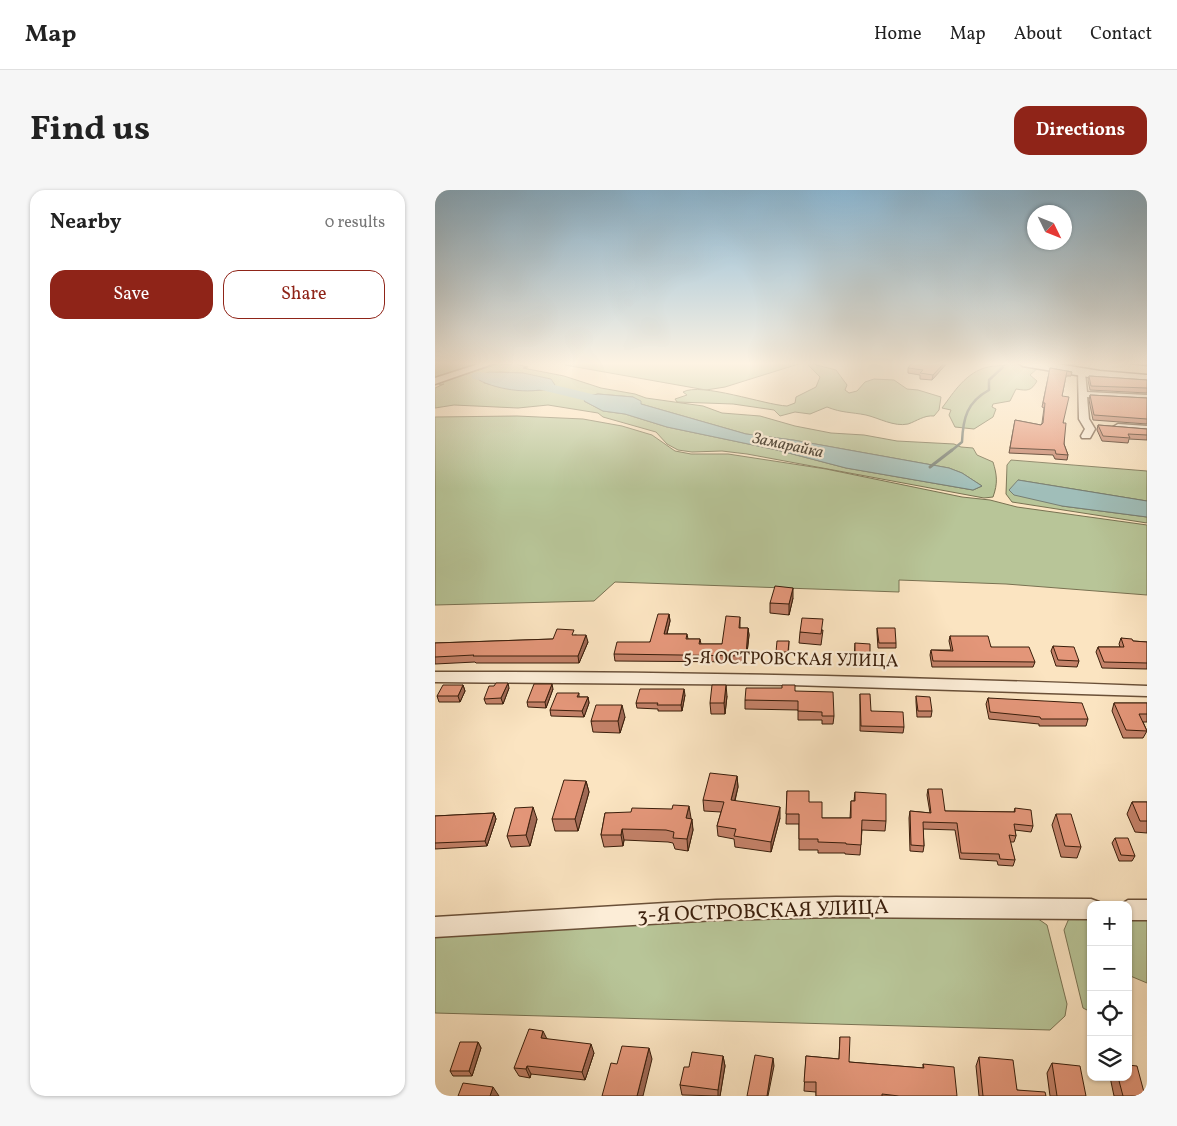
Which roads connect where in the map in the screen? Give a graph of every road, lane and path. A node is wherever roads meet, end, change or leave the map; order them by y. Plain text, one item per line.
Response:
1 (1083, 404) edge
2 (1099, 426) junction
3 (1147, 429) edge
4 (1086, 436) dead end
5 (435, 678) edge
6 (1147, 691) edge
7 (1087, 909) edge
8 (1132, 910) edge
9 (1147, 910) edge
10 (435, 926) edge

1 - 2 street
2 - 3 street
2 - 4 street
5 - 6 street, 5-Я ОСТРОВСКАЯ УЛИЦА
7 - 10 street, 3-Я ОСТРОВСКАЯ УЛИЦА
8 - 9 street

